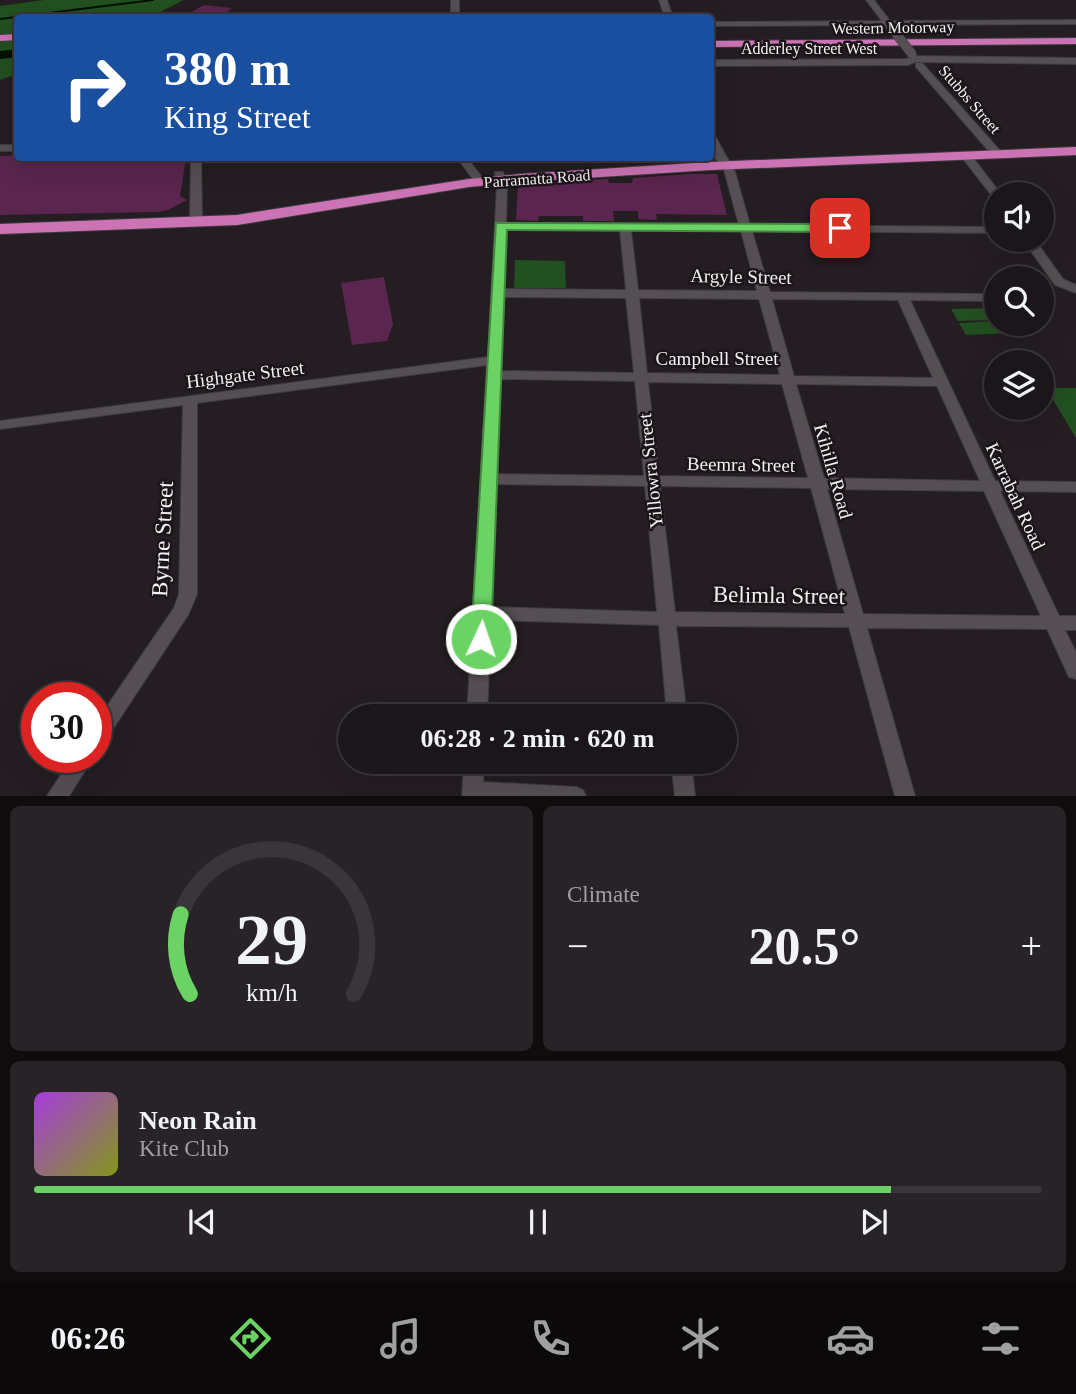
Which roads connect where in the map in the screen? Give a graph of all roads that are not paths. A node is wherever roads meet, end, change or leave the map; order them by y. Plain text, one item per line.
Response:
1 (870, 0) edge
2 (1076, 22) edge
3 (714, 24) edge
4 (888, 24) junction
5 (1076, 34) edge
6 (714, 37) edge
7 (1076, 43) edge
8 (714, 44) edge
9 (916, 60) junction
10 (1076, 61) edge
11 (714, 63) edge
12 (714, 142) edge
13 (1076, 145) edge
14 (1076, 151) edge
15 (995, 152) junction
16 (966, 156) junction
17 (196, 161) edge
18 (464, 161) edge
19 (724, 163) junction
20 (500, 177) junction
21 (478, 179) junction
22 (987, 182) edge
23 (196, 217) junction
24 (0, 222) edge
25 (501, 226) junction
26 (625, 226) junction
27 (746, 227) junction
28 (0, 229) edge
29 (984, 230) edge
30 (1038, 252) edge
31 (1076, 289) edge
32 (497, 293) junction
33 (632, 295) junction
34 (764, 295) junction
35 (903, 298) junction
36 (984, 298) edge
37 (494, 367) junction
38 (640, 377) junction
39 (787, 378) junction
40 (941, 382) junction
41 (190, 400) junction
42 (0, 425) edge
43 (489, 479) junction
44 (651, 482) junction
45 (819, 485) junction
46 (990, 487) junction
47 (1076, 487) edge
48 (482, 613) junction
49 (667, 618) junction
50 (857, 621) junction
51 (1053, 622) junction
52 (1076, 623) edge
53 (1076, 672) edge
54 (478, 704) edge
55 (676, 704) edge
56 (112, 714) edge
57 (73, 773) edge
58 (473, 774) edge
59 (682, 774) edge
60 (472, 793) edge
61 (57, 796) edge
62 (576, 796) edge
63 (685, 796) edge
64 (905, 796) edge

1 - 4 street, Stubbs Street
2 - 4 street
3 - 4 street
4 - 9 street, Stubbs Street, bridge
5 - 6 highway, Western Motorway
7 - 8 highway, Western Motorway
9 - 10 street, Adderley Street West
9 - 11 street, Adderley Street West
9 - 15 street, Stubbs Street
12 - 19 street, Kihilla Road
13 - 15 highway, Parramatta Road
14 - 15 highway, Parramatta Road
15 - 16 highway, Parramatta Road
15 - 19 highway, Parramatta Road
16 - 19 highway, Parramatta Road
16 - 22 street
17 - 23 street
18 - 21 street
19 - 20 highway, Parramatta Road
19 - 27 street, Kihilla Road
20 - 21 highway, Parramatta Road
20 - 25 street
21 - 23 highway, Parramatta Road
21 - 28 highway, Parramatta Road
23 - 24 highway, Parramatta Road
25 - 26 street
25 - 32 street
26 - 27 street
26 - 33 street, Yillowra Street
27 - 29 street
27 - 34 street, Kihilla Road
30 - 31 street
32 - 33 street, Argyle Street
32 - 37 street
33 - 34 street, Argyle Street
33 - 38 street, Yillowra Street
34 - 35 street, Argyle Street
34 - 39 street, Kihilla Road
35 - 36 street, Argyle Street
35 - 40 street, Karrabah Road
37 - 38 street, Campbell Street
37 - 41 street, Highgate Street
37 - 43 street
38 - 39 street, Campbell Street
38 - 44 street, Yillowra Street
39 - 40 street, Campbell Street
39 - 45 street, Kihilla Road
40 - 46 street, Karrabah Road
41 - 42 street, Highgate Street
41 - 56 street, Byrne Street
43 - 44 street, Beemra Street
43 - 48 street
44 - 45 street, Beemra Street
44 - 49 street, Yillowra Street
45 - 46 street, Beemra Street
45 - 50 street, Kihilla Road
46 - 47 street, Beemra Street
46 - 51 street, Karrabah Road
48 - 49 street, Belimla Street
48 - 54 street
49 - 50 street, Belimla Street
49 - 55 street, Yillowra Street
50 - 51 street, Belimla Street
50 - 64 street, Kihilla Road
51 - 52 street, Belimla Street
51 - 53 street, Karrabah Road
57 - 61 street
58 - 60 street
59 - 63 street
60 - 62 street

